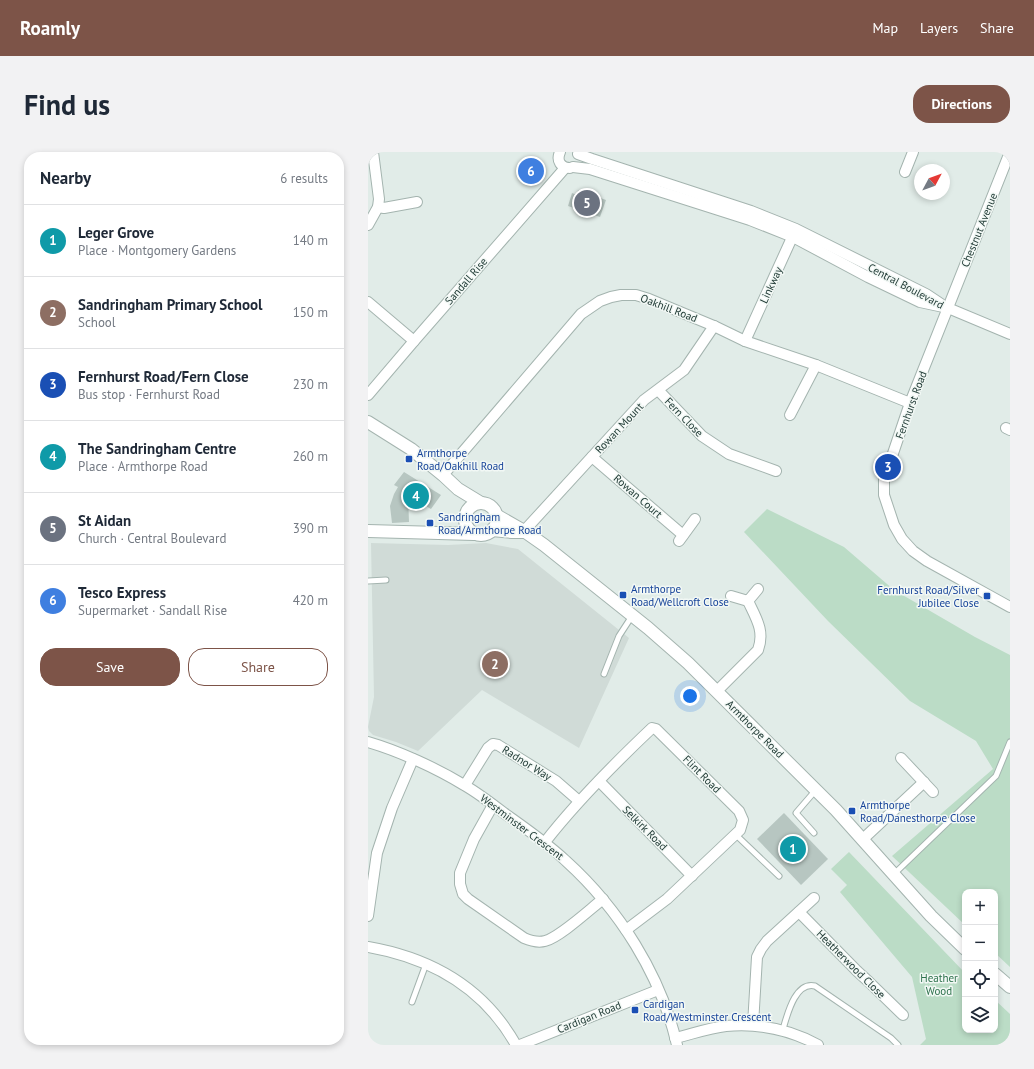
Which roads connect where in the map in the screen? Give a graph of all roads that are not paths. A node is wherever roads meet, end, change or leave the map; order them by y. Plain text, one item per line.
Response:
1 (373, 152) edge
2 (559, 152) edge
3 (913, 152) edge
4 (1010, 152) edge
5 (578, 153) edge
6 (569, 167) junction
7 (905, 172) dead end
8 (691, 196) junction
9 (417, 202) dead end
10 (378, 207) junction
11 (368, 225) edge
12 (794, 233) junction
13 (368, 302) edge
14 (948, 308) junction
15 (714, 326) junction
16 (1010, 334) edge
17 (414, 341) junction
18 (745, 341) junction
19 (816, 365) junction
20 (659, 391) junction
21 (368, 395) edge
22 (910, 403) junction
23 (790, 415) dead end
24 (368, 422) edge
25 (592, 457) junction
26 (776, 471) dead end
27 (443, 475) junction
28 (458, 489) junction
29 (481, 503) junction
30 (496, 516) junction
31 (465, 517) junction
32 (695, 519) dead end
33 (492, 530) junction
34 (368, 531) edge
35 (524, 531) junction
36 (446, 532) junction
37 (474, 534) junction
38 (386, 580) dead end
39 (368, 581) edge
40 (758, 589) dead end
41 (731, 596) dead end
42 (748, 601) junction
43 (1010, 608) edge
44 (632, 616) junction
45 (604, 674) dead end
46 (717, 691) junction
47 (368, 742) edge
48 (1010, 742) edge
49 (901, 758) dead end
50 (413, 759) junction
51 (599, 781) junction
52 (924, 782) junction
53 (465, 785) junction
54 (816, 790) junction
55 (933, 792) dead end
56 (579, 801) junction
57 (493, 805) junction
58 (814, 833) dead end
59 (735, 834) junction
60 (863, 839) junction
61 (545, 842) junction
62 (372, 862) edge
63 (894, 874) junction
64 (692, 876) junction
65 (779, 876) dead end
66 (814, 898) dead end
67 (603, 899) junction
68 (799, 912) junction
69 (368, 916) edge
70 (626, 930) junction
71 (962, 946) edge
72 (368, 947) edge
73 (426, 964) junction
74 (998, 977) edge
75 (1010, 987) edge
76 (658, 990) junction
77 (412, 1002) dead end
78 (904, 1015) dead end
79 (754, 1025) junction
80 (783, 1029) junction
81 (676, 1041) edge
82 (516, 1045) edge
83 (520, 1045) edge
84 (818, 1045) edge
85 (898, 1045) edge

1 - 10 street
2 - 6 street
3 - 7 street
4 - 14 street, Chestnut Avenue
5 - 6 street
5 - 8 street, Central Boulevard
6 - 8 street, Central Boulevard
6 - 17 street, Sandall Rise
8 - 12 street, Central Boulevard
9 - 10 street
10 - 11 street
12 - 14 street, Central Boulevard
12 - 18 street, Linkway
13 - 17 street
14 - 16 street, Central Boulevard
14 - 22 street, Fernhurst Road
15 - 18 street, Oakhill Road
15 - 20 street, Rowan Mount
15 - 27 street, Oakhill Road
17 - 21 street, Sandall Rise
18 - 19 street, Oakhill Road
19 - 22 street, Oakhill Road
19 - 23 street
20 - 25 street, Rowan Mount
20 - 26 street, Fern Close
22 - 43 street, Fernhurst Road
24 - 27 street
25 - 32 street, Rowan Court
25 - 35 street, Rowan Mount
27 - 28 street
28 - 29 street
28 - 31 street
29 - 30 street
29 - 31 street
30 - 33 street
30 - 35 street, Armthorpe Road
31 - 36 street
31 - 37 street
33 - 35 street
33 - 37 street
34 - 36 street
35 - 44 street, Armthorpe Road
36 - 37 street
38 - 39 lane
40 - 42 street
41 - 42 street
42 - 46 street
44 - 45 lane
44 - 46 street, Armthorpe Road
46 - 54 street, Armthorpe Road
47 - 50 street, Westminster Crescent
48 - 63 lane
49 - 52 street
50 - 53 street, Westminster Crescent
50 - 62 street
51 - 56 street, Flint Road
51 - 59 street, Flint Road
51 - 64 street, Selkirk Road
52 - 55 street
52 - 60 street
53 - 56 street, Radnor Way
53 - 57 street, Westminster Crescent
54 - 58 lane
54 - 60 street, Armthorpe Road
56 - 61 street, Flint Road
57 - 61 street, Westminster Crescent
57 - 67 street
59 - 64 street, Flint Road
59 - 65 lane
60 - 63 street, Armthorpe Road
61 - 67 street, Westminster Crescent
62 - 69 street
63 - 71 street, Armthorpe Road
64 - 70 street, Flint Road
66 - 68 street
67 - 70 street, Westminster Crescent
68 - 78 street, Heatherwood Close
68 - 79 street
70 - 76 street, Westminster Crescent
72 - 73 street
73 - 77 lane
73 - 82 street
74 - 75 street
76 - 81 street, Westminster Crescent
76 - 83 street, Cardigan Road
79 - 80 street
79 - 81 street
80 - 84 street
80 - 85 lane

